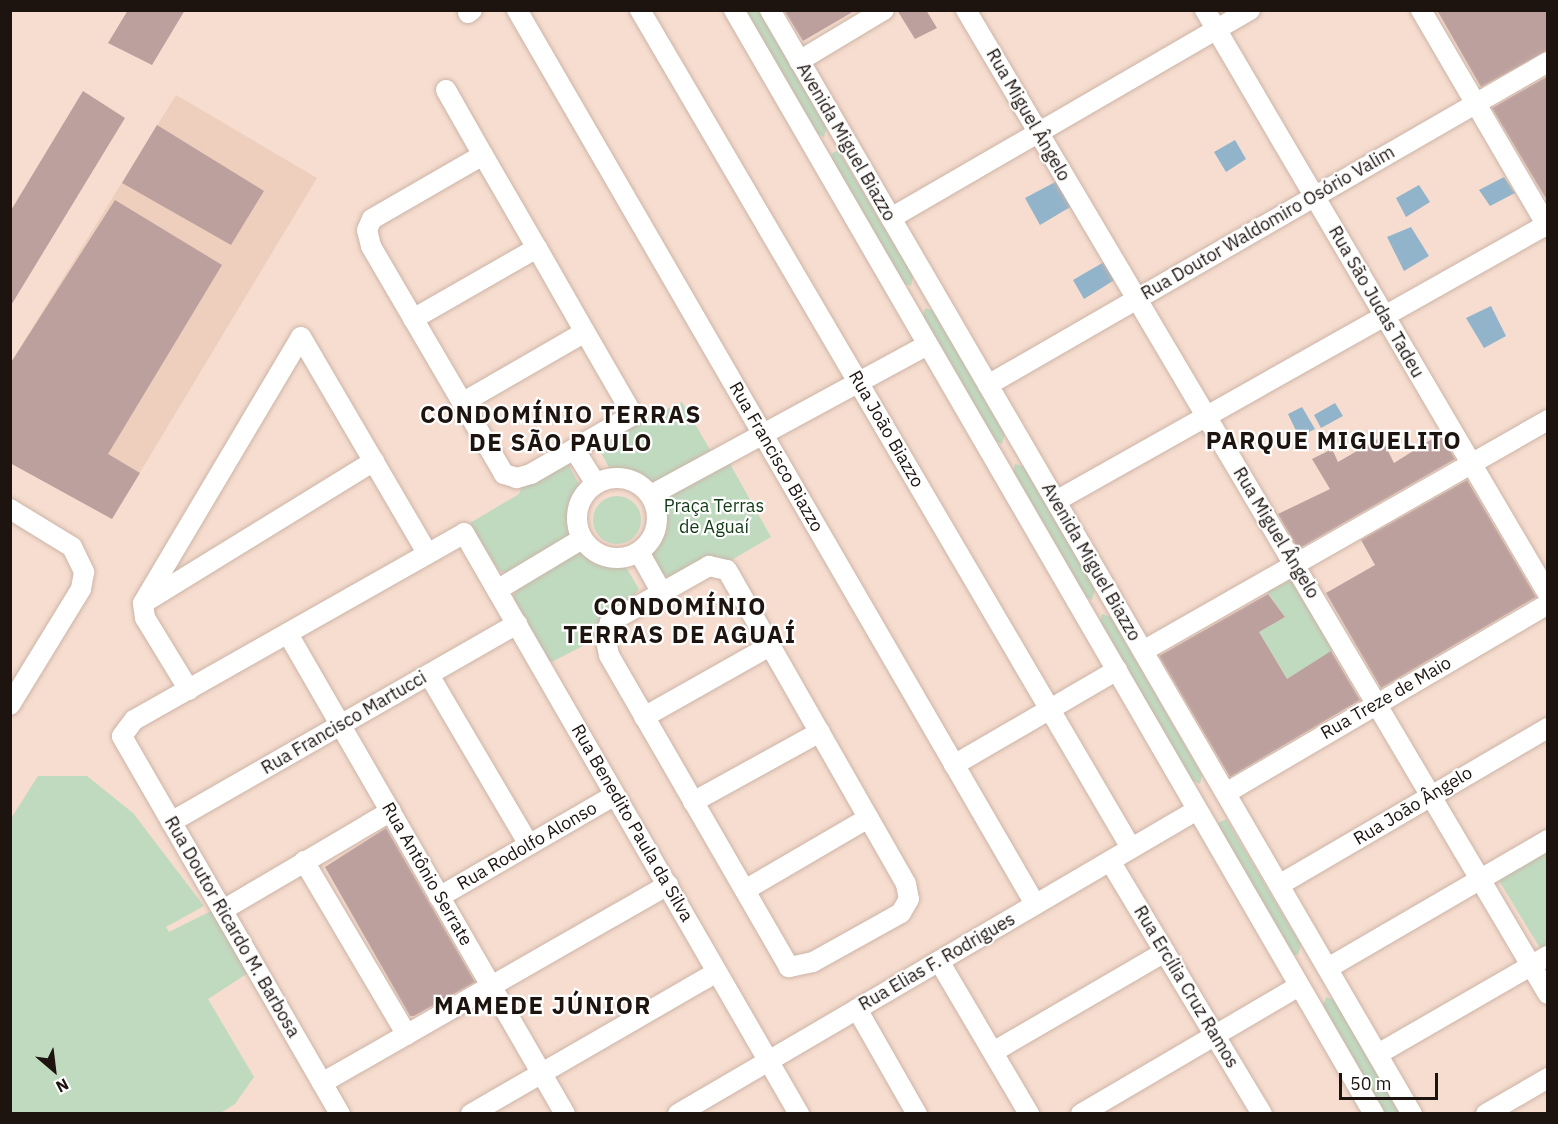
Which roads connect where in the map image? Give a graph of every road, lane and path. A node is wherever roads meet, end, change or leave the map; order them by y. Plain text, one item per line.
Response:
1 (517, 10) edge
2 (640, 10) edge
3 (734, 10) edge
4 (770, 10) edge
5 (884, 10) edge
6 (966, 10) edge
7 (1205, 10) edge
8 (1250, 10) edge
9 (1421, 10) edge
10 (1216, 30) junction
11 (799, 61) junction
12 (1548, 62) edge
13 (446, 90) dead end
14 (1475, 104) junction
15 (1038, 133) junction
16 (483, 155) junction
17 (1314, 196) junction
18 (891, 218) junction
19 (1547, 225) edge
20 (537, 248) junction
21 (933, 290) junction
22 (1136, 299) junction
23 (905, 306) junction
24 (1384, 316) junction
25 (413, 319) junction
26 (585, 332) junction
27 (927, 345) junction
28 (858, 382) junction
29 (988, 385) junction
30 (462, 403) junction
31 (1205, 417) junction
32 (1548, 420) edge
33 (763, 434) junction
34 (1020, 441) junction
35 (574, 449) junction
36 (993, 457) junction
37 (374, 461) junction
38 (1472, 465) junction
39 (596, 484) junction
40 (651, 495) junction
41 (1056, 501) junction
42 (10, 509) edge
43 (582, 539) junction
44 (174, 548) junction
45 (639, 552) junction
46 (428, 554) junction
47 (1296, 564) junction
48 (207, 565) junction
49 (497, 590) junction
50 (662, 592) junction
51 (1548, 594) edge
52 (143, 603) junction
53 (1548, 604) edge
54 (517, 624) junction
55 (288, 634) junction
56 (771, 646) junction
57 (1143, 651) junction
58 (1117, 670) junction
59 (429, 675) junction
60 (189, 690) junction
61 (1377, 702) junction
62 (10, 705) edge
63 (1050, 709) junction
64 (644, 717) junction
65 (342, 725) junction
66 (1548, 728) edge
67 (820, 732) junction
68 (954, 765) junction
69 (1225, 792) junction
70 (1432, 794) junction
71 (615, 795) junction
72 (693, 802) junction
73 (1196, 809) junction
74 (391, 811) junction
75 (868, 818) junction
76 (171, 822) junction
77 (1548, 840) edge
78 (529, 844) junction
79 (1131, 848) junction
80 (304, 861) junction
81 (1110, 861) junction
82 (1482, 878) junction
83 (668, 885) junction
84 (1280, 885) junction
85 (745, 890) junction
86 (439, 897) junction
87 (1035, 904) junction
88 (223, 910) junction
89 (1165, 952) junction
90 (939, 961) junction
91 (1539, 961) edge
92 (1328, 969) junction
93 (717, 972) junction
94 (1299, 986) junction
95 (491, 987) junction
96 (1548, 994) edge
97 (857, 1009) junction
98 (407, 1035) junction
99 (1215, 1035) junction
100 (993, 1052) junction
101 (1378, 1054) junction
102 (769, 1060) junction
103 (541, 1072) junction
104 (1548, 1078) edge
105 (322, 1083) junction
106 (340, 1113) edge
107 (471, 1113) edge
108 (565, 1113) edge
109 (678, 1113) edge
110 (799, 1113) edge
111 (917, 1113) edge
112 (1029, 1113) edge
113 (1081, 1113) edge
114 (1262, 1113) edge
115 (1374, 1113) edge
116 (1412, 1113) edge
117 (1486, 1113) edge

1 - 33 street, Rua Francisco Biazzo
2 - 28 street, Rua João Biazzo
3 - 23 street, Avenida Miguel Biazzo
4 - 11 street, Avenida Miguel Biazzo
5 - 11 street
6 - 15 street, Rua Miguel Ângelo
7 - 10 street, Rua São Judas Tadeu
8 - 10 street
9 - 14 street
10 - 15 street
10 - 17 street, Rua São Judas Tadeu
11 - 18 street, Avenida Miguel Biazzo
12 - 14 street, Rua Doutor Waldomiro Osório Valim
13 - 16 street
14 - 17 street, Rua Doutor Waldomiro Osório Valim
14 - 19 street
15 - 18 street
15 - 22 street, Rua Miguel Ângelo
16 - 20 street
16 - 25 street
17 - 22 street, Rua Doutor Waldomiro Osório Valim
17 - 24 street, Rua São Judas Tadeu
18 - 21 street, Avenida Miguel Biazzo
19 - 24 street
20 - 25 street
20 - 26 street
21 - 23 street
21 - 29 street, Avenida Miguel Biazzo
22 - 29 street, Rua Doutor Waldomiro Osório Valim
22 - 31 street, Rua Miguel Ângelo
23 - 27 street, Avenida Miguel Biazzo
24 - 31 street
24 - 38 street, Rua São Judas Tadeu
25 - 30 street
26 - 30 street
26 - 35 street
27 - 28 street
27 - 36 street, Avenida Miguel Biazzo
28 - 33 street
28 - 63 street, Rua João Biazzo
29 - 34 street, Avenida Miguel Biazzo
30 - 35 street
31 - 41 street
31 - 47 street, Rua Miguel Ângelo
32 - 38 street
33 - 40 street
33 - 68 street, Rua Francisco Biazzo
34 - 36 street
34 - 41 street, Avenida Miguel Biazzo
35 - 39 street
36 - 58 street, Avenida Miguel Biazzo
37 - 44 street
37 - 46 street
37 - 48 street
38 - 47 street
38 - 51 street, Rua São Judas Tadeu
39 - 40 street
39 - 43 street
40 - 45 street
41 - 57 street, Avenida Miguel Biazzo
42 - 62 street
43 - 45 street
43 - 49 street
44 - 48 street
44 - 52 street
45 - 50 street
46 - 49 street, Rua Benedito Paula da Silva
46 - 55 street
47 - 57 street
47 - 61 street, Rua Miguel Ângelo
48 - 52 street
49 - 54 street, Rua Benedito Paula da Silva
50 - 56 street
50 - 64 street
52 - 60 street
53 - 61 street, Rua Treze de Maio
54 - 59 street, Rua Francisco Martucci
54 - 71 street, Rua Benedito Paula da Silva
55 - 60 street
55 - 65 street, Rua Antônio Serrate
56 - 64 street
56 - 67 street
57 - 69 street, Avenida Miguel Biazzo
58 - 63 street
58 - 73 street, Avenida Miguel Biazzo
59 - 65 street, Rua Francisco Martucci
59 - 78 street
60 - 76 street, Rua Doutor Ricardo M. Barbosa
61 - 69 street, Rua Treze de Maio
61 - 70 street, Rua Miguel Ângelo
63 - 68 street
63 - 79 street, Rua João Biazzo
64 - 72 street
65 - 74 street, Rua Antônio Serrate
65 - 76 street, Rua Francisco Martucci
66 - 70 street, Rua João Ângelo
67 - 72 street
67 - 75 street
68 - 87 street, Rua Francisco Biazzo
69 - 73 street
69 - 73 street
69 - 84 street, Avenida Miguel Biazzo
70 - 82 street, Rua Miguel Ângelo
70 - 84 street, Rua João Ângelo
71 - 78 street, Rua Rodolfo Alonso
71 - 83 street, Rua Benedito Paula da Silva
72 - 85 street
73 - 79 street, Rua Elias F. Rodrigues
73 - 94 street, Avenida Miguel Biazzo
74 - 80 street
74 - 86 street, Rua Antônio Serrate
75 - 85 street
75 - 85 street
76 - 88 street, Rua Doutor Ricardo M. Barbosa
77 - 82 street
78 - 86 street, Rua Rodolfo Alonso
79 - 81 street, Rua Elias F. Rodrigues
80 - 88 street
80 - 98 street
81 - 87 street, Rua Elias F. Rodrigues
81 - 89 street, Rua Ercília Cruz Ramos
82 - 91 street, Rua Miguel Ângelo
82 - 92 street
83 - 93 street, Rua Benedito Paula da Silva
83 - 95 street
84 - 92 street, Avenida Miguel Biazzo
86 - 95 street, Rua Antônio Serrate
87 - 90 street, Rua Elias F. Rodrigues
88 - 105 street, Rua Doutor Ricardo M. Barbosa
89 - 99 street, Rua Ercília Cruz Ramos
89 - 100 street
90 - 97 street, Rua Elias F. Rodrigues
90 - 100 street
91 - 96 street, Rua Miguel Ângelo
91 - 101 street
92 - 94 street
92 - 94 street
92 - 101 street, Avenida Miguel Biazzo
93 - 102 street, Rua Benedito Paula da Silva
93 - 103 street
94 - 99 street
94 - 115 street, Avenida Miguel Biazzo
95 - 98 street
95 - 103 street, Rua Antônio Serrate
97 - 102 street, Rua Elias F. Rodrigues
97 - 111 street
98 - 105 street
99 - 113 street
99 - 114 street, Rua Ercília Cruz Ramos
100 - 112 street
101 - 116 street, Avenida Miguel Biazzo
102 - 109 street, Rua Elias F. Rodrigues
102 - 110 street, Rua Benedito Paula da Silva
103 - 107 street
103 - 108 street, Rua Antônio Serrate
104 - 117 street
105 - 106 street, Rua Doutor Ricardo M. Barbosa

